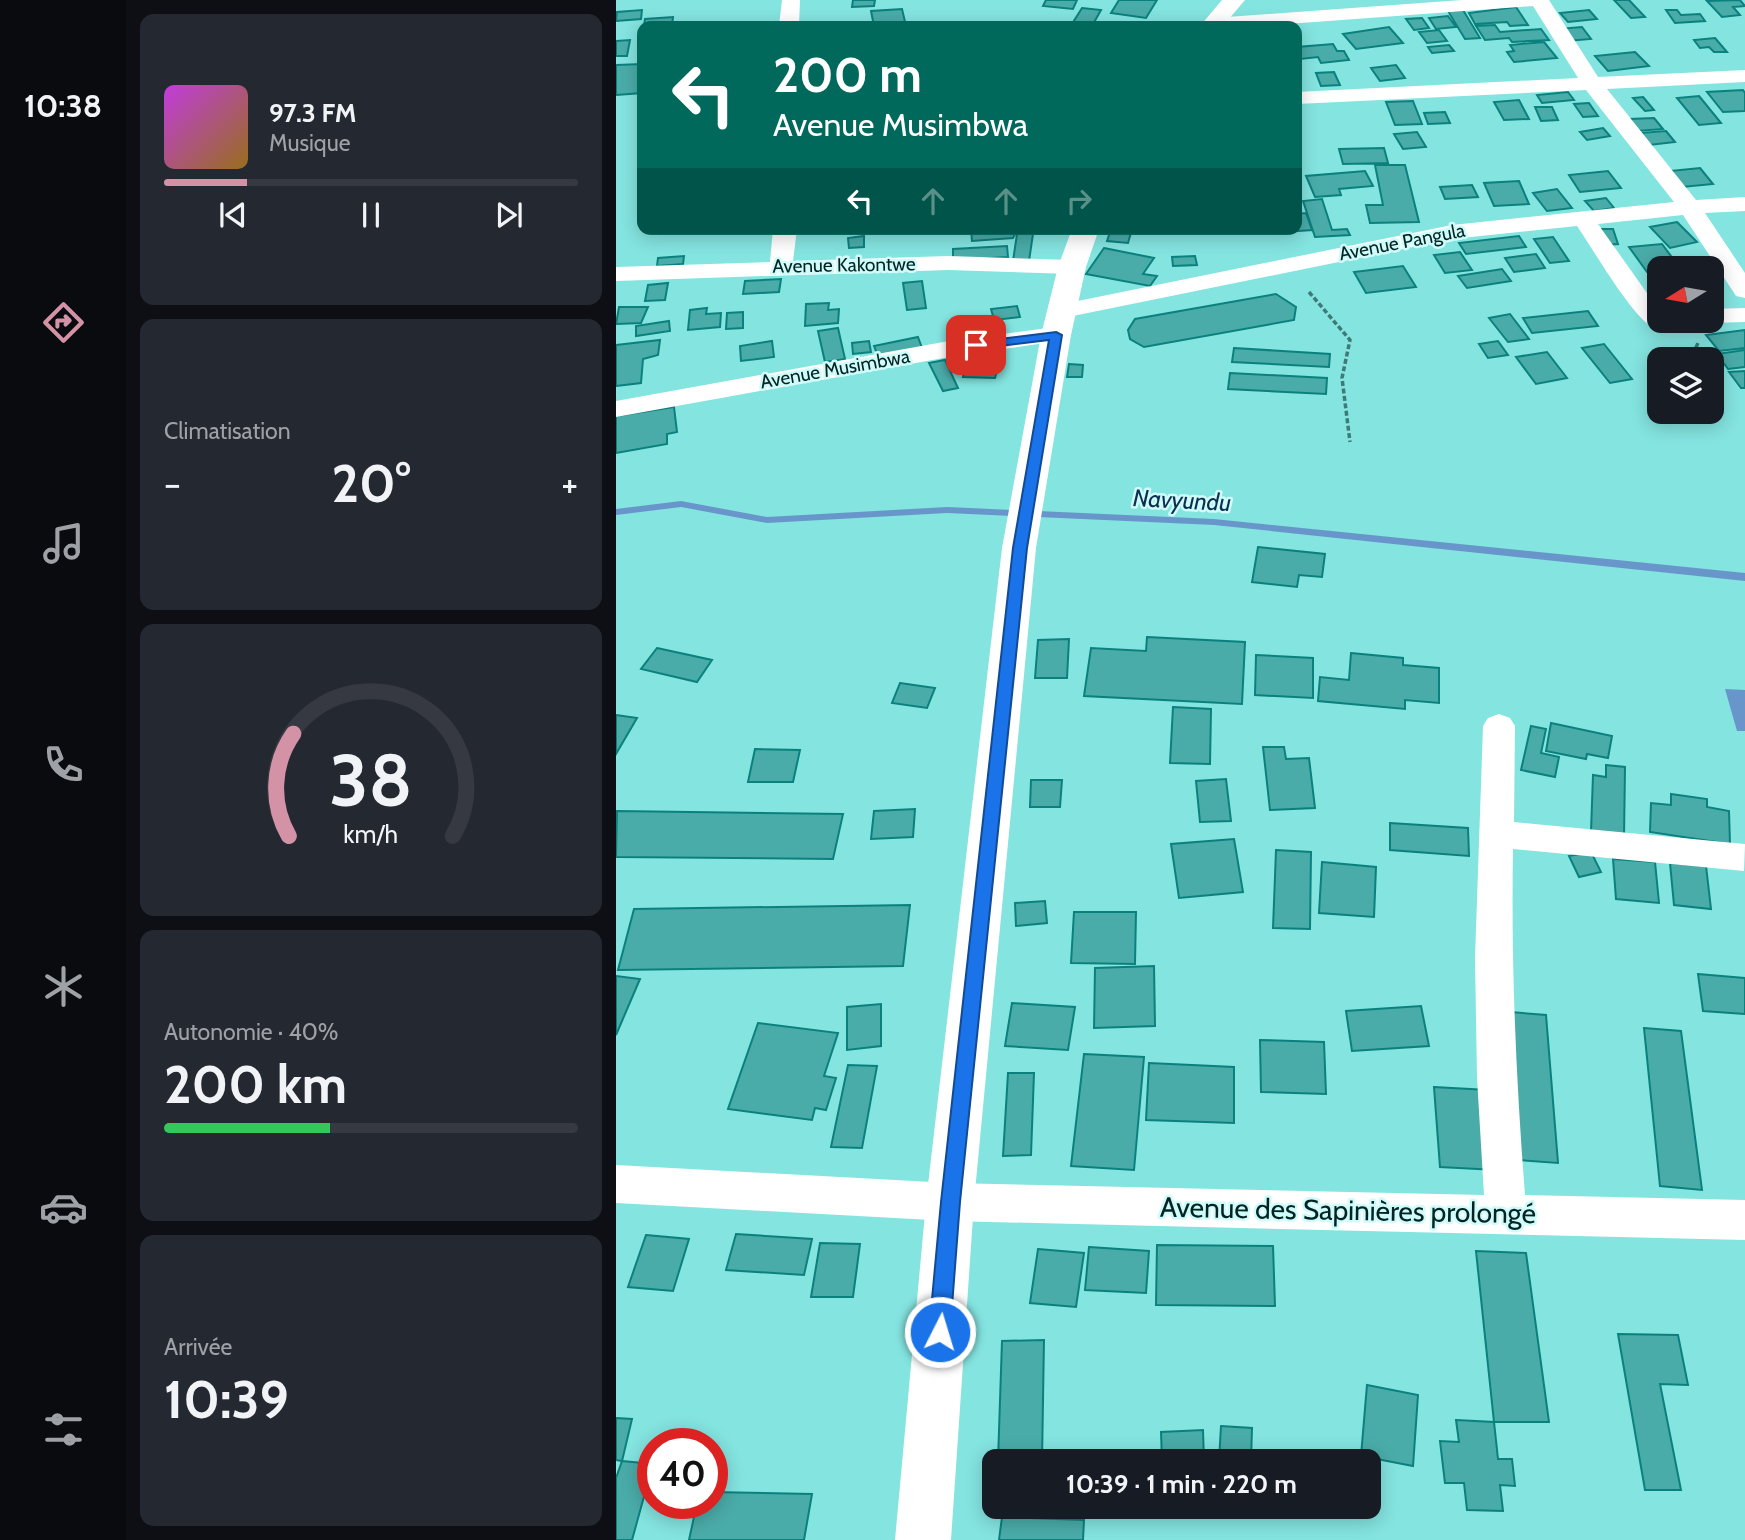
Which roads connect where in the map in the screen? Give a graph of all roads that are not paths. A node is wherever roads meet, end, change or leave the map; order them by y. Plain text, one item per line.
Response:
1 (791, 0) edge
2 (1234, 0) edge
3 (1539, 0) edge
4 (789, 21) edge
5 (1216, 21) edge
6 (1264, 21) edge
7 (1745, 76) edge
8 (1593, 85) junction
9 (1302, 98) edge
10 (1745, 204) edge
11 (1690, 207) junction
12 (1582, 217) junction
13 (784, 235) edge
14 (1084, 235) edge
15 (781, 266) junction
16 (1072, 267) junction
17 (616, 274) edge
18 (1745, 291) edge
19 (1647, 311) edge
20 (1745, 315) edge
21 (1724, 316) edge
22 (1059, 323) junction
23 (616, 409) edge
24 (1499, 726) dead end
25 (1496, 834) junction
26 (1744, 857) edge
27 (616, 1184) edge
28 (950, 1202) junction
29 (1506, 1213) junction
30 (1745, 1220) edge
31 (923, 1540) edge

1 - 4 street
2 - 5 street
3 - 6 street
3 - 8 street
7 - 8 street
8 - 9 street
8 - 11 street
10 - 11 street, Avenue Pangula
11 - 12 street, Avenue Pangula
11 - 18 street
12 - 19 street
12 - 22 street, Avenue Pangula
13 - 15 street
14 - 16 street
15 - 16 street, Avenue Kakontwe
15 - 17 street, Avenue Kakontwe
16 - 22 street
20 - 21 street
22 - 23 street, Avenue Musimbwa
22 - 28 street
24 - 25 street
25 - 26 street
25 - 29 street
27 - 28 street, Avenue des Sapinières prolongé
28 - 29 street, Avenue des Sapinières prolongé
28 - 31 street
29 - 30 street, Avenue des Sapinières prolongé

